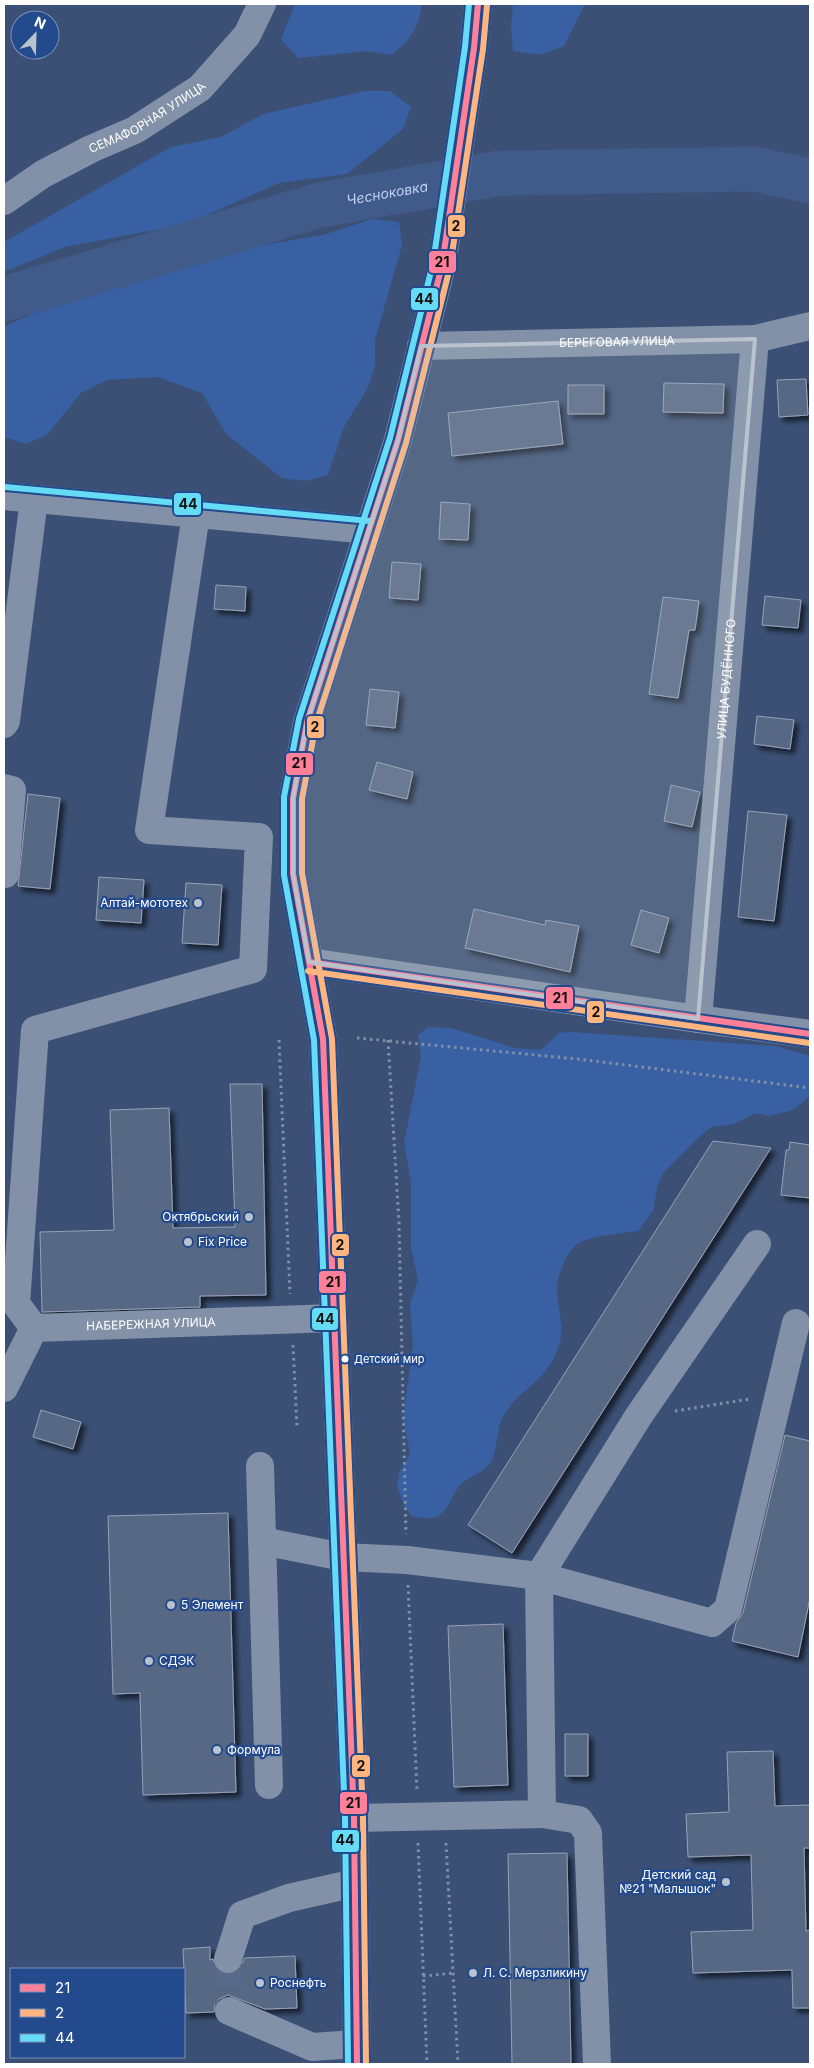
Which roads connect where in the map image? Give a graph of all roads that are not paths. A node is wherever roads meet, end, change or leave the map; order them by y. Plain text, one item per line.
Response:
1 (262, 4) edge
2 (478, 4) edge
3 (4, 201) edge
4 (810, 326) edge
5 (755, 339) junction
6 (422, 346) junction
7 (4, 496) edge
8 (34, 498) junction
9 (196, 514) junction
10 (369, 530) junction
11 (4, 724) edge
12 (4, 788) edge
13 (5, 874) edge
14 (308, 962) junction
15 (698, 1019) junction
16 (810, 1034) edge
17 (757, 1244) dead end
18 (334, 1318) junction
19 (796, 1323) dead end
20 (34, 1328) junction
21 (4, 1388) edge
22 (260, 1466) dead end
23 (262, 1541) junction
24 (343, 1557) junction
25 (538, 1576) junction
26 (269, 1785) dead end
27 (542, 1814) junction
28 (354, 1818) junction
29 (355, 1883) junction
30 (228, 1959) tunnel mouth
31 (229, 2011) dead end
32 (357, 2054) edge
33 (597, 2064) edge

1 - 3 street, СЕМАФОРНАЯ УЛИЦА
2 - 6 street
4 - 5 street, БЕРЕГОВАЯ УЛИЦА
5 - 6 street, БЕРЕГОВАЯ УЛИЦА
5 - 15 street, УЛИЦА БУДЁННОГО
6 - 10 street
7 - 8 street
8 - 9 street
8 - 11 street
9 - 10 street
9 - 20 street
10 - 14 street
12 - 13 street
14 - 15 street
14 - 18 street
15 - 16 street
17 - 25 street
18 - 20 street, НАБЕРЕЖНАЯ УЛИЦА
18 - 24 street
19 - 25 street
20 - 21 street
22 - 23 street
23 - 24 street
23 - 26 street
24 - 25 street
24 - 28 street
25 - 27 street
27 - 28 street
27 - 33 street
28 - 29 street
29 - 30 street
29 - 32 street
31 - 32 street

